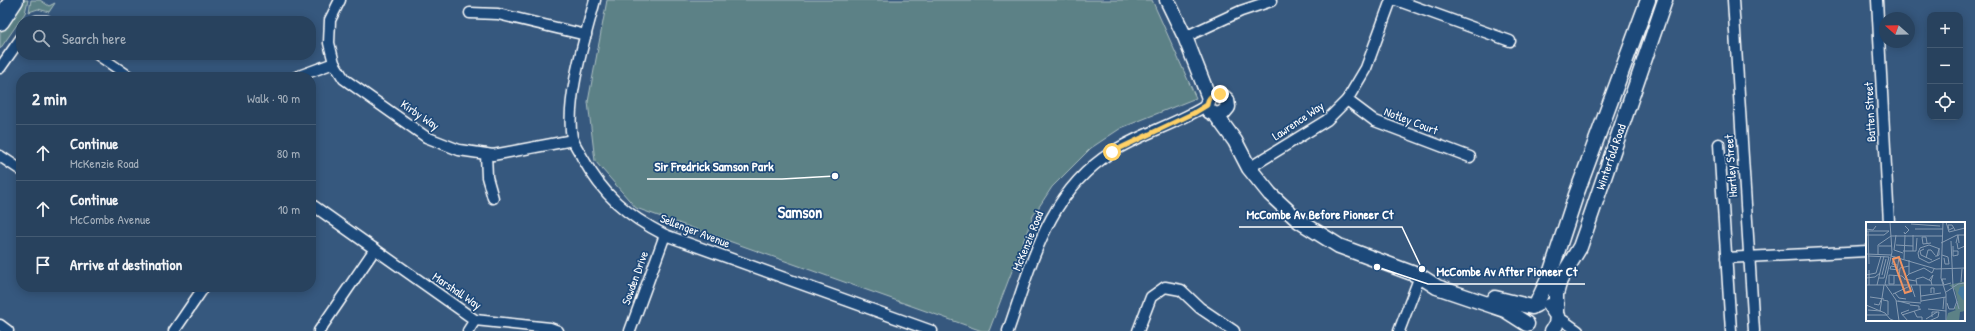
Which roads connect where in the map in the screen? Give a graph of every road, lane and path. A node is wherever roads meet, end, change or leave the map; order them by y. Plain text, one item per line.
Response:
1 (14, 0) edge
2 (340, 0) edge
3 (594, 0) edge
4 (1167, 0) edge
5 (1176, 0) edge
6 (1391, 0) edge
7 (1396, 0) edge
8 (1648, 0) edge
9 (1665, 0) edge
10 (1733, 0) edge
11 (1877, 0) edge
12 (1271, 1) edge
13 (470, 13) dead end
14 (0, 20) edge
15 (586, 35) junction
16 (1188, 35) junction
17 (1510, 41) dead end
18 (16, 45) edge
19 (105, 60) edge
20 (334, 63) junction
21 (0, 68) edge
22 (123, 72) edge
23 (310, 72) edge
24 (1347, 100) junction
25 (1214, 105) junction
26 (573, 140) junction
27 (1719, 144) dead end
28 (486, 154) junction
29 (0, 156) edge
30 (1470, 157) dead end
31 (16, 167) edge
32 (1249, 168) junction
33 (493, 198) dead end
34 (316, 208) edge
35 (1889, 222) edge
36 (665, 235) junction
37 (375, 249) junction
38 (1866, 251) edge
39 (1750, 257) junction
40 (1726, 258) junction
41 (1420, 276) junction
42 (201, 292) edge
43 (1534, 306) junction
44 (1556, 314) junction
45 (475, 320) junction
46 (0, 324) edge
47 (1529, 328) edge
48 (8, 331) edge
49 (174, 331) edge
50 (319, 331) edge
51 (468, 331) edge
52 (558, 331) edge
53 (630, 331) edge
54 (932, 331) edge
55 (1008, 331) edge
56 (1138, 331) edge
57 (1234, 331) edge
58 (1399, 331) edge
59 (1552, 331) edge
60 (1578, 331) edge
61 (1731, 331) edge
62 (1754, 331) edge

1 - 14 highway
2 - 20 street, Kirby Way
3 - 15 street, Sellenger Avenue
4 - 16 main road
5 - 16 main road
6 - 24 street, Lawrence Way
7 - 17 street
8 - 43 main road, Winterfold Road
9 - 44 main road, Winterfold Road
10 - 39 street, Hartley Street
11 - 35 street, Batten Street
12 - 16 street
13 - 15 street
15 - 26 street, Sellenger Avenue
16 - 25 main road
18 - 21 street
19 - 22 street
20 - 23 street
20 - 28 street, Kirby Way
24 - 30 street, Notley Court
24 - 32 street, Lawrence Way
25 - 32 main road
25 - 55 street, McKenzie Road
26 - 28 street, Kirby Way
26 - 36 street, Sellenger Avenue
27 - 40 street, Hartley Street
28 - 33 street
29 - 31 street
32 - 41 main road
34 - 37 street, Marshall Way
36 - 53 street, Sowden Drive
36 - 54 street, Sellenger Avenue
37 - 45 street, Marshall Way
37 - 50 street
38 - 39 street
39 - 40 street
39 - 62 street, Hartley Street
40 - 61 street, Hartley Street
41 - 43 main road
41 - 47 main road
41 - 58 street
42 - 49 street
43 - 44 main road
43 - 47 main road, Winterfold Road
44 - 59 main road, Winterfold Road
44 - 60 street
45 - 51 street
45 - 52 street, Marshall Way
46 - 48 street
56 - 57 street

